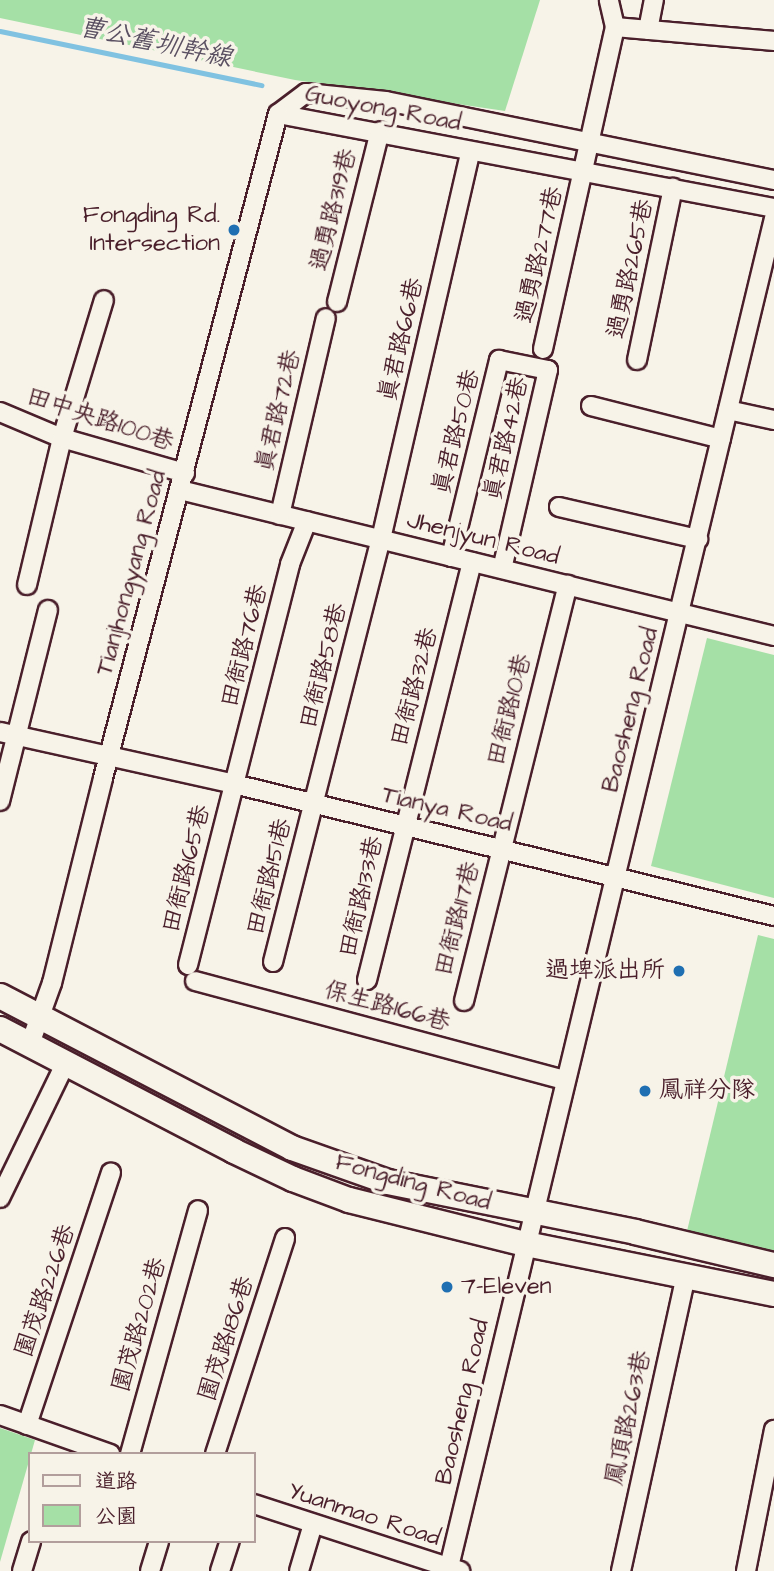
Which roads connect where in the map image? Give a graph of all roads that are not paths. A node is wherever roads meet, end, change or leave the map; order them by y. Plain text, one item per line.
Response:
1 (609, 0) edge
2 (654, 0) edge
3 (615, 27) junction
4 (648, 30) junction
5 (774, 41) edge
6 (278, 114) junction
7 (380, 131) junction
8 (590, 143) junction
9 (470, 152) junction
10 (584, 172) junction
11 (774, 180) edge
12 (673, 188) junction
13 (774, 208) edge
14 (774, 218) edge
15 (103, 300) dead end
16 (337, 302) dead end
17 (326, 318) dead end
18 (543, 349) dead end
19 (499, 360) joint
20 (637, 360) dead end
21 (591, 406) dead end
22 (728, 410) junction
23 (0, 412) edge
24 (774, 420) edge
25 (62, 439) junction
26 (721, 439) junction
27 (182, 481) junction
28 (559, 507) dead end
29 (280, 515) junction
30 (307, 521) junction
31 (381, 539) junction
32 (698, 539) junction
33 (452, 556) junction
34 (472, 562) junction
35 (502, 569) junction
36 (27, 585) dead end
37 (568, 585) junction
38 (48, 610) dead end
39 (680, 613) junction
40 (774, 636) edge
41 (8, 734) edge
42 (108, 757) junction
43 (234, 784) junction
44 (0, 801) edge
45 (314, 804) junction
46 (404, 825) junction
47 (501, 848) junction
48 (615, 876) junction
49 (774, 916) edge
50 (273, 962) dead end
51 (192, 973) joint
52 (367, 980) dead end
53 (0, 996) edge
54 (464, 1001) dead end
55 (41, 1016) junction
56 (0, 1029) edge
57 (30, 1044) junction
58 (66, 1062) junction
59 (565, 1080) junction
60 (111, 1173) dead end
61 (0, 1198) edge
62 (198, 1210) dead end
63 (534, 1213) junction
64 (285, 1238) dead end
65 (526, 1244) junction
66 (774, 1265) edge
67 (686, 1276) junction
68 (774, 1294) edge
69 (0, 1415) edge
70 (27, 1425) junction
71 (774, 1430) edge
72 (62, 1446) edge
73 (98, 1452) edge
74 (131, 1452) edge
75 (216, 1452) edge
76 (256, 1505) edge
77 (313, 1524) junction
78 (30, 1543) edge
79 (158, 1543) edge
80 (229, 1543) edge
81 (452, 1570) edge
82 (22, 1571) edge
83 (150, 1571) edge
84 (220, 1571) edge
85 (299, 1571) edge
86 (621, 1571) edge
87 (746, 1571) edge

1 - 3 street
2 - 4 street
3 - 4 street
3 - 8 street, 過勇路277巷
4 - 5 street
6 - 7 street, Guoyong Road
6 - 8 street, Guoyong Road
6 - 27 street, Tianjhongyang Road
7 - 9 street, Guoyong Road
7 - 16 street, 過勇路319巷
8 - 10 street, 過勇路277巷
8 - 11 street, Guoyong Road
9 - 10 street, Guoyong Road
9 - 31 street, 真君路66巷
10 - 12 street, Guoyong Road
10 - 18 street, 過勇路277巷
12 - 13 street, Guoyong Road
12 - 20 street, 過勇路265巷
14 - 22 street, Baosheng Road
15 - 25 street
17 - 29 street, 真君路72巷
19 - 33 street, 真君路50巷
19 - 35 street, 真君路42巷
21 - 26 street
22 - 24 street
22 - 26 street, Baosheng Road
23 - 25 street, 田中央路100巷
25 - 27 street, 田中央路100巷
25 - 36 street
26 - 32 street, Baosheng Road
27 - 29 street, Jhenjyun Road
27 - 42 street, Tianjhongyang Road
28 - 32 street
29 - 30 street, Jhenjyun Road
30 - 31 street, Jhenjyun Road
30 - 43 street, 田衙路76巷
31 - 33 street, Jhenjyun Road
31 - 45 street, 田衙路58巷
32 - 39 street, Baosheng Road
33 - 34 street, Jhenjyun Road
34 - 35 street, Jhenjyun Road
34 - 46 street, 田衙路32巷
35 - 37 street, Jhenjyun Road
37 - 39 street, Jhenjyun Road
37 - 47 street, 田衙路10巷
38 - 41 street
39 - 40 street, Jhenjyun Road
39 - 48 street, Baosheng Road
41 - 42 street, Tianya Road
41 - 44 street
42 - 43 street, Tianya Road
42 - 55 street, Tianjhongyang Road
43 - 45 street, Tianya Road
43 - 51 street, 田衙路165巷
45 - 46 street, Tianya Road
45 - 50 street, 田衙路151巷
46 - 47 street, Tianya Road
46 - 52 street, 田衙路133巷
47 - 48 street, Tianya Road
47 - 54 street, 田衙路117巷
48 - 49 street, Tianya Road
48 - 59 street, Baosheng Road
51 - 59 street, 保生路166巷
53 - 55 main road, Fongding Road
55 - 57 street, Tianjhongyang Road
55 - 63 main road, Fongding Road
56 - 57 main road, Fongding Road
57 - 58 main road, Fongding Road
58 - 61 street
58 - 65 main road, Fongding Road
59 - 63 street, Baosheng Road
60 - 70 street, 園茂路226巷
62 - 74 street, 園茂路202巷
63 - 65 street, Baosheng Road
63 - 66 main road, Fongding Road
64 - 75 street, 園茂路186巷
65 - 67 main road, Fongding Road
65 - 81 street, Baosheng Road
67 - 68 main road, Fongding Road
67 - 86 street, 鳳頂路263巷
69 - 70 street
70 - 72 street
71 - 87 street
72 - 73 street
76 - 77 street, Yuanmao Road
77 - 81 street, Yuanmao Road
77 - 85 street
78 - 82 street
79 - 83 street
80 - 84 street

